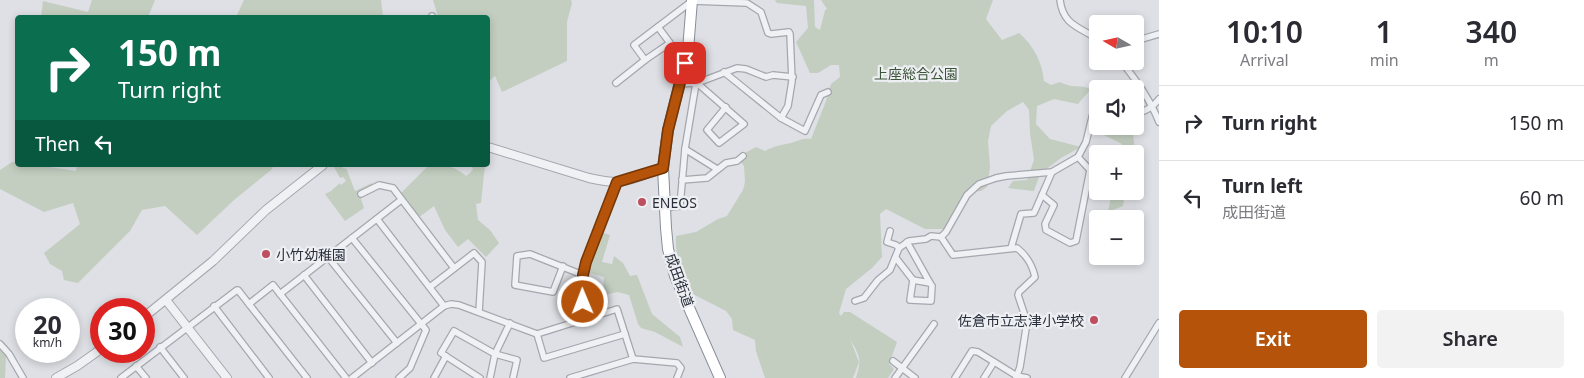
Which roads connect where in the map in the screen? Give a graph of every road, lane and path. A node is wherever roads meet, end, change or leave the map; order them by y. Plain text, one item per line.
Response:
1 (1060, 0) edge
2 (692, 1) edge
3 (658, 27) junction
4 (1089, 34) edge
5 (1159, 34) edge
6 (1144, 38) edge
7 (645, 60) junction
8 (1128, 70) edge
9 (724, 72) junction
10 (792, 77) junction
11 (616, 83) dead end
12 (696, 83) junction
13 (680, 84) junction
14 (828, 92) dead end
15 (1159, 99) edge
16 (1153, 106) junction
17 (726, 108) junction
18 (1144, 110) edge
19 (781, 118) junction
20 (1159, 122) edge
21 (1089, 130) edge
22 (490, 148) edge
23 (684, 149) junction
24 (743, 156) dead end
25 (1078, 157) junction
26 (320, 167) edge
27 (663, 168) junction
28 (717, 169) junction
29 (1052, 172) junction
30 (682, 180) junction
31 (617, 182) junction
32 (361, 194) dead end
33 (1042, 195) junction
34 (402, 200) junction
35 (665, 208) junction
36 (378, 219) junction
37 (890, 231) dead end
38 (941, 236) junction
39 (352, 238) junction
40 (907, 242) junction
41 (899, 248) junction
42 (1011, 248) junction
43 (328, 257) junction
44 (896, 258) junction
45 (563, 266) junction
46 (454, 268) junction
47 (304, 275) junction
48 (583, 275) junction
49 (913, 280) junction
50 (930, 283) junction
51 (430, 287) junction
52 (280, 294) junction
53 (166, 300) junction
54 (855, 301) dead end
55 (249, 304) junction
56 (214, 306) junction
57 (444, 306) junction
58 (155, 308) edge
59 (480, 312) junction
60 (586, 319) junction
61 (1159, 323) edge
62 (421, 324) junction
63 (510, 324) junction
64 (934, 324) dead end
65 (187, 326) junction
66 (537, 334) junction
67 (625, 334) junction
68 (397, 343) junction
69 (0, 344) edge
70 (160, 347) junction
71 (495, 354) junction
72 (446, 356) junction
73 (90, 357) edge
74 (633, 359) junction
75 (893, 361) dead end
76 (994, 362) junction
77 (372, 363) junction
78 (136, 366) junction
79 (902, 368) junction
80 (1017, 377) edge
81 (23, 378) edge
82 (56, 378) edge
83 (121, 378) edge
84 (146, 378) edge
85 (184, 378) edge
86 (227, 378) edge
87 (269, 378) edge
88 (307, 378) edge
89 (346, 378) edge
90 (352, 378) edge
91 (399, 378) edge
92 (434, 378) edge
93 (480, 378) edge
94 (490, 378) edge
95 (513, 378) edge
96 (570, 378) edge
97 (677, 378) edge
98 (720, 378) edge
99 (895, 378) edge
100 (915, 378) edge
101 (955, 378) edge
102 (984, 378) edge
103 (1028, 378) edge
104 (1124, 378) edge

1 - 4 street
2 - 3 street
2 - 10 street
2 - 13 highway, 成田街道
3 - 7 street
3 - 7 street
5 - 6 street
7 - 11 street
8 - 16 street
9 - 10 street
9 - 12 street
9 - 19 street
10 - 19 street
12 - 13 street
12 - 17 street
12 - 23 street
13 - 27 highway, 成田街道
14 - 19 street
15 - 16 street
16 - 18 street
16 - 20 street
17 - 17 street
21 - 25 street
22 - 31 street
23 - 28 street
23 - 30 street
24 - 28 street
25 - 29 street
25 - 33 street
26 - 53 street
27 - 31 street
27 - 35 highway, 成田街道
28 - 30 street
29 - 33 street
29 - 38 street
30 - 35 street
31 - 48 street
32 - 34 street
33 - 42 street
34 - 36 street
34 - 46 street
35 - 98 highway, 成田街道
36 - 39 street
36 - 51 street
37 - 41 street
38 - 40 street
38 - 42 street
39 - 43 street
39 - 62 street
40 - 41 street
40 - 50 street
41 - 44 street
42 - 80 street
43 - 47 street
43 - 68 street
44 - 49 street
44 - 54 street
45 - 45 street
45 - 48 street
46 - 51 street
46 - 59 street
47 - 52 street
47 - 77 street
48 - 60 street
49 - 50 street
49 - 50 street
51 - 57 street
52 - 55 street
52 - 89 street
53 - 58 street
53 - 65 street
55 - 56 street
55 - 88 street
56 - 65 street
56 - 87 street
57 - 59 street
57 - 62 street
59 - 63 street
60 - 66 street
60 - 67 street
61 - 104 street
62 - 68 street
62 - 91 street
63 - 66 street
63 - 71 street
64 - 79 street
65 - 70 street
65 - 86 street
66 - 67 street
67 - 74 street
68 - 77 street
69 - 81 street
70 - 78 street
70 - 85 street
71 - 72 street
71 - 94 street
71 - 95 street
72 - 92 street
72 - 93 street
73 - 82 street
74 - 96 street
74 - 97 street
75 - 79 street
76 - 80 street
76 - 101 street
76 - 102 street
77 - 90 street
78 - 83 street
78 - 84 street
79 - 99 street
79 - 100 street
80 - 103 street

